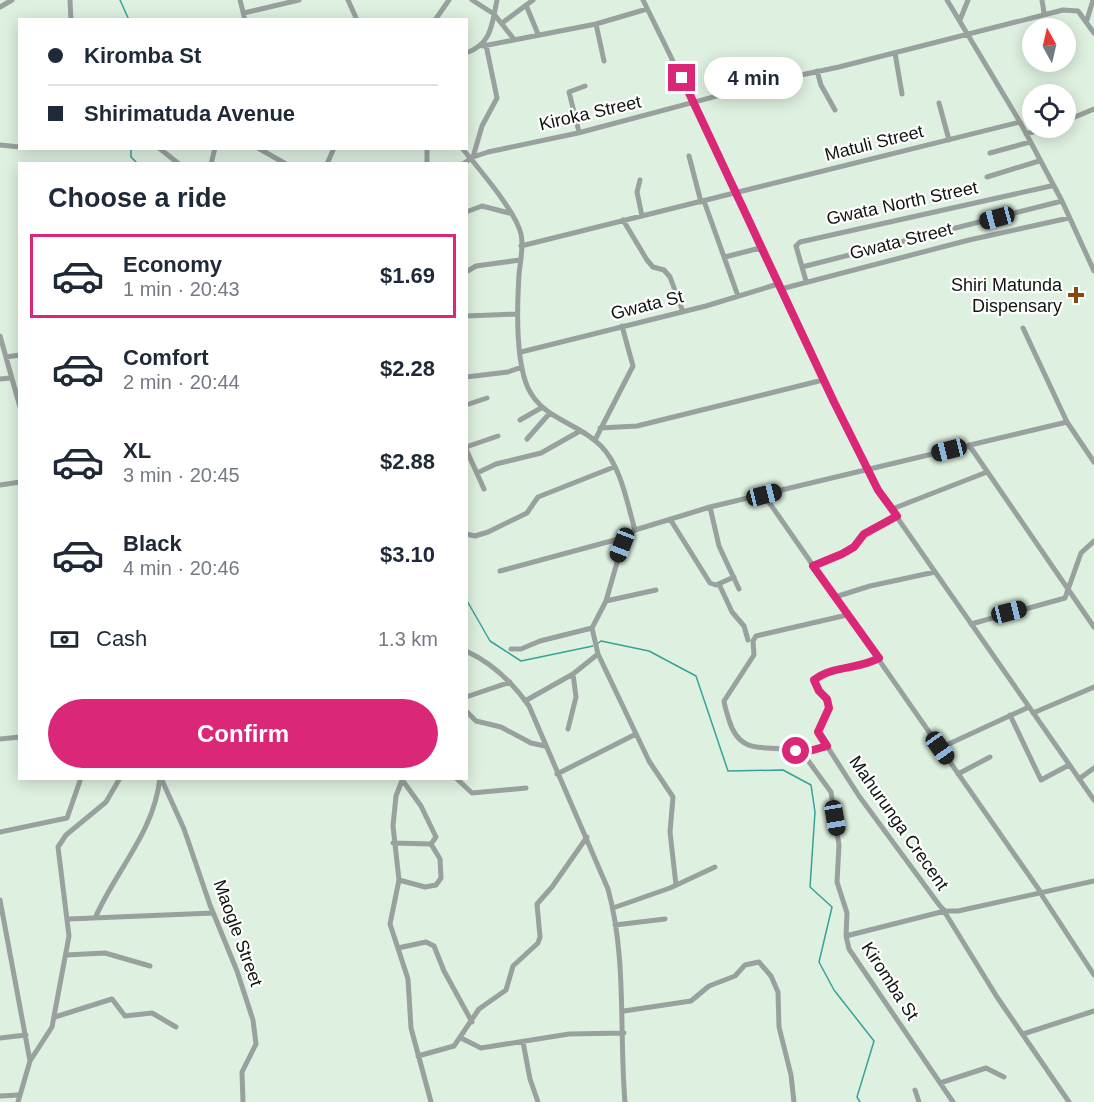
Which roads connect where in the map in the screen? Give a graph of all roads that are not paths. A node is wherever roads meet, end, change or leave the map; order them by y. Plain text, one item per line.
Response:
1 (12, 0) edge
2 (70, 0) edge
3 (240, 0) edge
4 (299, 0) edge
5 (348, 0) edge
6 (449, 0) edge
7 (472, 0) edge
8 (497, 0) edge
9 (533, 0) edge
10 (643, 0) edge
11 (947, 0) edge
12 (968, 0) edge
13 (1042, 0) edge
14 (1093, 0) edge
15 (526, 5) junction
16 (0, 7) edge
17 (647, 9) junction
18 (1044, 13) junction
19 (494, 14) junction
20 (245, 16) edge
21 (71, 18) edge
22 (356, 18) edge
23 (436, 18) edge
24 (960, 20) junction
25 (1087, 20) junction
26 (502, 23) junction
27 (596, 24) junction
28 (1094, 33) edge
29 (538, 34) junction
30 (969, 34) junction
31 (513, 38) junction
32 (484, 46) junction
33 (468, 52) edge
34 (895, 53) junction
35 (604, 61) dead end
36 (817, 71) junction
37 (585, 86) dead end
38 (902, 94) dead end
39 (694, 103) junction
40 (939, 103) dead end
41 (1094, 109) edge
42 (835, 110) dead end
43 (1076, 116) edge
44 (1020, 122) junction
45 (1022, 126) edge
46 (579, 132) junction
47 (1028, 138) edge
48 (949, 140) junction
49 (1030, 142) junction
50 (0, 145) edge
51 (18, 147) edge
52 (162, 150) edge
53 (262, 150) edge
54 (990, 153) dead end
55 (689, 156) dead end
56 (1039, 160) junction
57 (468, 161) edge
58 (176, 162) edge
59 (282, 162) edge
60 (987, 177) dead end
61 (640, 180) dead end
62 (1052, 186) junction
63 (736, 193) junction
64 (1062, 201) junction
65 (703, 202) junction
66 (468, 211) edge
67 (509, 213) junction
68 (642, 216) junction
69 (1069, 218) junction
70 (623, 220) junction
71 (522, 246) junction
72 (760, 248) junction
73 (725, 256) junction
74 (520, 260) junction
75 (802, 267) junction
76 (468, 271) edge
77 (1094, 271) edge
78 (809, 281) junction
79 (780, 286) junction
80 (738, 296) junction
81 (683, 312) junction
82 (517, 314) junction
83 (468, 316) edge
84 (622, 326) junction
85 (1023, 328) dead end
86 (0, 336) edge
87 (521, 352) junction
88 (18, 356) edge
89 (6, 357) junction
90 (522, 367) junction
91 (468, 377) edge
92 (10, 378) junction
93 (0, 380) edge
94 (823, 380) junction
95 (487, 398) dead end
96 (18, 401) edge
97 (468, 404) edge
98 (542, 408) junction
99 (549, 414) junction
100 (520, 420) dead end
101 (1067, 422) junction
102 (600, 428) junction
103 (580, 431) junction
104 (498, 436) dead end
105 (527, 439) dead end
106 (595, 440) junction
107 (969, 445) junction
108 (468, 447) edge
109 (468, 453) edge
110 (1094, 462) edge
111 (614, 467) junction
112 (868, 470) junction
113 (987, 472) junction
114 (477, 473) junction
115 (18, 482) edge
116 (0, 485) edge
117 (484, 489) dead end
118 (764, 495) junction
119 (710, 507) junction
120 (892, 509) junction
121 (897, 516) junction
122 (670, 519) junction
123 (635, 530) junction
124 (468, 534) edge
125 (626, 537) junction
126 (1094, 541) edge
127 (813, 566) junction
128 (500, 571) dead end
129 (935, 572) junction
130 (734, 577) junction
131 (719, 584) junction
132 (740, 589) dead end
133 (1067, 589) junction
134 (656, 590) dead end
135 (835, 597) junction
136 (606, 601) junction
137 (848, 615) junction
138 (971, 624) junction
139 (1094, 627) edge
140 (592, 628) junction
141 (748, 640) dead end
142 (511, 649) dead end
143 (468, 652) edge
144 (598, 654) junction
145 (879, 658) junction
146 (573, 674) junction
147 (510, 682) junction
148 (1094, 687) edge
149 (468, 696) edge
150 (525, 701) junction
151 (1029, 707) junction
152 (468, 713) edge
153 (1033, 713) junction
154 (1010, 715) junction
155 (568, 729) dead end
156 (636, 734) junction
157 (18, 737) edge
158 (0, 739) edge
159 (545, 746) junction
160 (827, 746) junction
161 (940, 748) junction
162 (804, 755) junction
163 (990, 756) dead end
164 (1070, 765) junction
165 (1094, 768) edge
166 (557, 774) junction
167 (958, 774) junction
168 (1079, 779) junction
169 (80, 780) edge
170 (119, 780) edge
171 (160, 780) edge
172 (161, 780) edge
173 (403, 780) edge
174 (458, 780) edge
175 (526, 788) dead end
176 (1094, 800) edge
177 (0, 832) edge
178 (587, 837) junction
179 (393, 843) junction
180 (431, 843) junction
181 (715, 867) dead end
182 (399, 880) junction
183 (1094, 881) edge
184 (676, 885) junction
185 (1041, 894) junction
186 (0, 900) edge
187 (613, 908) junction
188 (944, 911) junction
189 (213, 913) junction
190 (96, 916) junction
191 (69, 919) junction
192 (665, 919) dead end
193 (615, 925) junction
194 (846, 936) junction
195 (398, 948) junction
196 (66, 955) junction
197 (150, 966) dead end
198 (1094, 975) edge
199 (624, 1011) junction
200 (1094, 1011) edge
201 (55, 1017) junction
202 (472, 1022) junction
203 (176, 1028) dead end
204 (624, 1033) junction
205 (1023, 1034) junction
206 (26, 1035) junction
207 (0, 1038) edge
208 (461, 1038) junction
209 (524, 1042) junction
210 (418, 1056) junction
211 (30, 1061) junction
212 (1004, 1077) dead end
213 (940, 1083) junction
214 (915, 1090) dead end
215 (0, 1096) edge
216 (18, 1099) edge
217 (243, 1102) edge
218 (431, 1102) edge
219 (538, 1102) edge
220 (626, 1102) edge
221 (794, 1102) edge
222 (919, 1102) edge
223 (953, 1102) edge
224 (1069, 1102) edge

1 - 16 street
2 - 21 street
3 - 20 street
4 - 20 street
5 - 22 street
6 - 23 street
7 - 19 street
8 - 19 street
9 - 15 street
10 - 17 street
11 - 24 street
12 - 24 street
13 - 18 street
14 - 25 street
15 - 26 street
15 - 29 street
17 - 27 street
17 - 39 street
18 - 25 street, Kiroka Street
18 - 30 street, Kiroka Street
19 - 26 street
19 - 32 street
24 - 30 street
25 - 28 street
26 - 31 street
27 - 29 street
27 - 35 street
29 - 31 street
30 - 34 street, Kiroka Street
30 - 44 street
31 - 32 street
32 - 33 street
32 - 57 street
34 - 36 street, Kiroka Street
34 - 38 street
36 - 39 street, Kiroka Street
36 - 42 street
37 - 46 street
39 - 46 street, Kiroka Street
39 - 63 street
40 - 48 street
41 - 43 street
44 - 45 street
44 - 48 street, Matuli Street
46 - 57 street, Kiroka Street
47 - 49 street
48 - 63 street, Matuli Street
49 - 54 street
49 - 56 street
50 - 51 street
52 - 58 street
53 - 59 street
55 - 65 street
56 - 60 street
56 - 62 street
57 - 67 street
61 - 68 street
62 - 64 street
62 - 75 street, Gwata North Street
63 - 65 street, Matuli Street
63 - 72 street
64 - 69 street
64 - 75 street
65 - 68 street, Matuli Street
65 - 73 street
66 - 67 street
67 - 71 street
68 - 70 street, Matuli Street
69 - 77 street
69 - 78 street, Gwata Street
70 - 71 street, Matuli Street
70 - 81 street
71 - 74 street
72 - 73 street
72 - 79 street
73 - 80 street
74 - 76 street
74 - 82 street
75 - 78 street, Gwata North Street
78 - 79 street, Gwata Street
79 - 80 street, Gwata St
79 - 94 street
80 - 81 street, Gwata St
81 - 84 street, Gwata St
82 - 83 street
82 - 87 street
84 - 87 street, Gwata St
84 - 102 street
85 - 101 street
86 - 89 street
87 - 90 street
88 - 89 street
89 - 92 street
90 - 91 street
90 - 98 street
92 - 93 street
92 - 96 street
94 - 102 street
94 - 112 street
95 - 97 street
98 - 99 street
98 - 100 street
99 - 103 street
99 - 105 street
101 - 107 street
101 - 110 street
102 - 106 street
103 - 106 street
103 - 114 street
104 - 108 street
106 - 111 street
107 - 112 street
107 - 113 street
109 - 114 street
111 - 123 street
111 - 124 street
112 - 118 street
112 - 120 street
113 - 120 street
113 - 133 street
114 - 117 street
115 - 116 street
118 - 119 street
118 - 127 street
119 - 122 street
119 - 130 street
120 - 121 street
121 - 127 street
121 - 129 street
122 - 123 street
122 - 131 street
123 - 125 street
125 - 128 street
125 - 136 street
126 - 133 street
127 - 135 street
129 - 135 street
129 - 138 street
130 - 131 street
130 - 132 street
131 - 141 street
133 - 138 street
133 - 139 street
134 - 136 street
135 - 137 street
136 - 140 street
137 - 145 street
137 - 162 street
138 - 151 street
140 - 142 street
140 - 144 street
143 - 147 street
144 - 146 street
144 - 156 street
145 - 160 street, Mahurunga Crecent
145 - 161 street
146 - 150 street
146 - 155 street
147 - 149 street
147 - 150 street
148 - 153 street
150 - 159 street
151 - 153 street
151 - 154 street
152 - 159 street
153 - 164 street
154 - 161 street
154 - 164 street
156 - 166 street
156 - 184 street
157 - 158 street
159 - 166 street
160 - 162 street
160 - 188 street, Mahurunga Crecent
161 - 167 street
162 - 194 street, Kiromba St
163 - 167 street
164 - 168 street
165 - 168 street
166 - 178 street
167 - 185 street
168 - 176 street
169 - 177 street
170 - 191 street
171 - 190 street
172 - 189 street, Maogle Street
173 - 179 street
173 - 180 street
174 - 175 street
178 - 187 street
178 - 202 street
179 - 180 street
179 - 182 street
180 - 182 street
181 - 184 street
182 - 195 street
183 - 185 street, Mahurunga Crecent
184 - 187 street
185 - 188 street, Mahurunga Crecent
185 - 198 street
186 - 206 street
187 - 193 street
188 - 194 street
188 - 205 street
189 - 190 street
189 - 217 street, Maogle Street
190 - 191 street
191 - 196 street
192 - 193 street
193 - 199 street
194 - 213 street, Kiromba St
195 - 202 street
195 - 210 street
196 - 197 street
196 - 201 street
199 - 204 street
199 - 221 street
200 - 205 street
201 - 203 street
201 - 211 street
202 - 208 street
204 - 209 street
204 - 220 street
205 - 224 street
206 - 207 street
206 - 211 street
208 - 209 street
208 - 210 street
209 - 219 street
210 - 218 street
211 - 216 street
212 - 213 street
213 - 223 street, Kiromba St
214 - 222 street
215 - 216 street

